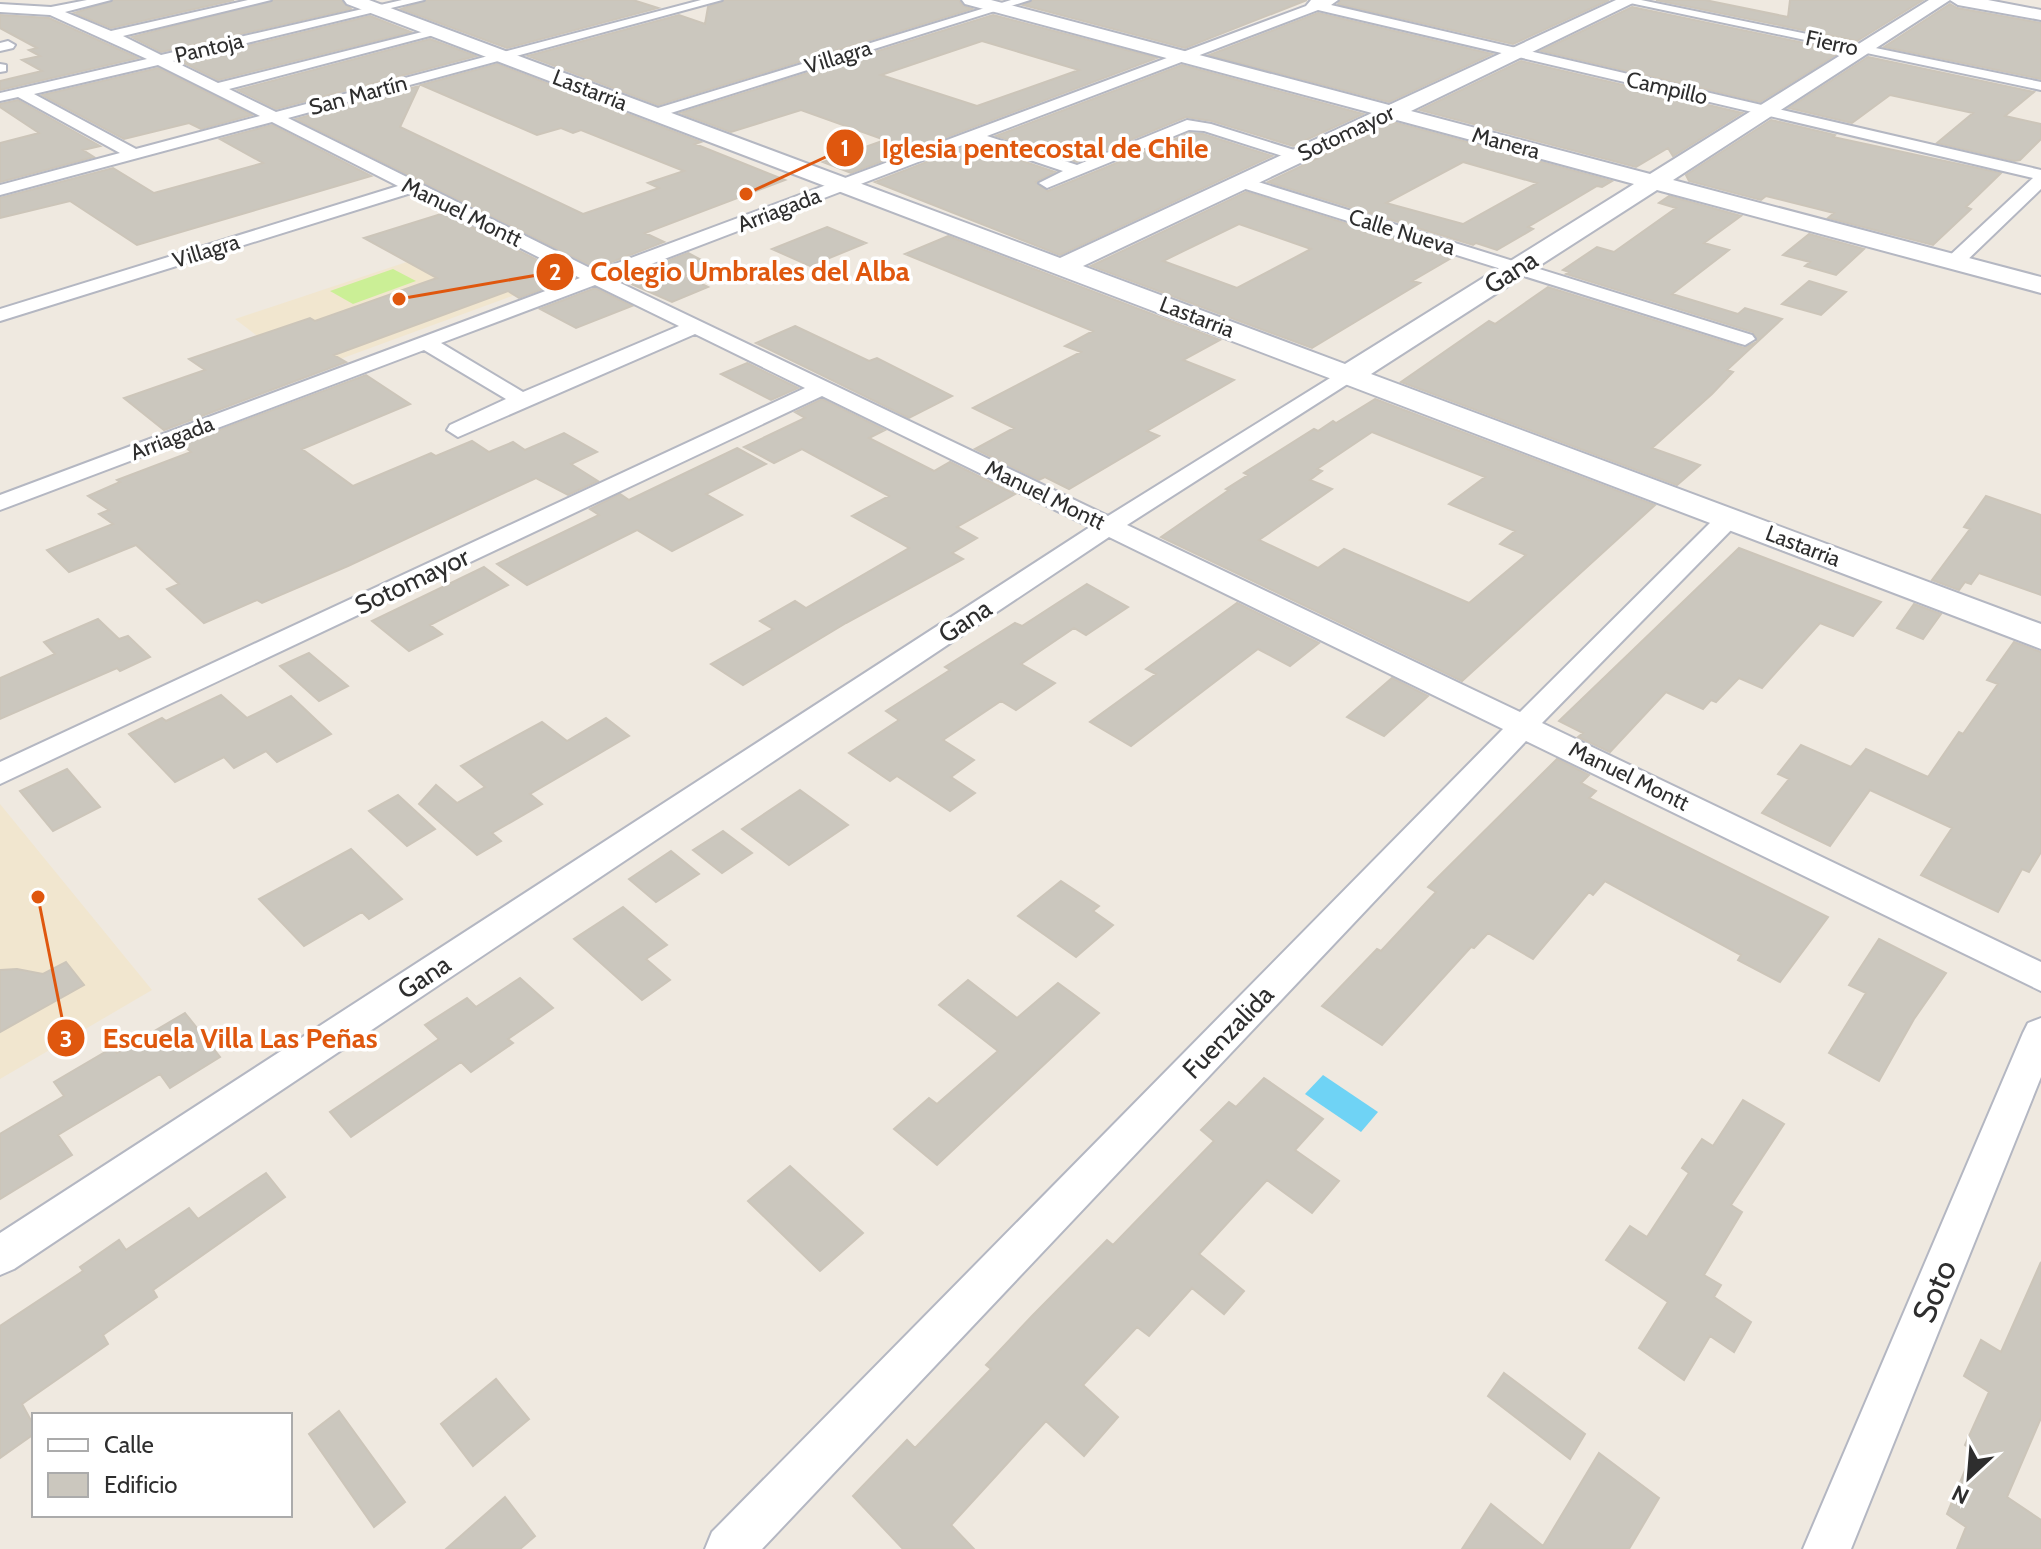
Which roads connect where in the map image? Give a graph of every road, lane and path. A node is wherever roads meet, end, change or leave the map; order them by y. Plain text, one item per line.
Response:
1 (105, 0) edge
2 (265, 0) edge
3 (418, 0) edge
4 (716, 0) edge
5 (971, 0) edge
6 (1024, 0) edge
7 (1294, 0) edge
8 (1626, 0) edge
9 (1941, 0) edge
10 (1958, 0) edge
11 (1324, 3) edge
12 (365, 5) edge
13 (0, 8) edge
14 (1000, 8) junction
15 (50, 11) junction
16 (2041, 15) edge
17 (0, 22) edge
18 (438, 32) junction
19 (110, 35) junction
20 (1862, 50) junction
21 (1518, 53) junction
22 (504, 57) junction
23 (1184, 57) junction
24 (161, 60) junction
25 (2041, 86) edge
26 (216, 88) junction
27 (20, 92) junction
28 (0, 97) edge
29 (1766, 111) junction
30 (1391, 112) junction
31 (653, 114) junction
32 (273, 117) junction
33 (976, 137) junction
34 (134, 154) junction
35 (1298, 156) junction
36 (1077, 170) junction
37 (2041, 177) edge
38 (1242, 182) junction
39 (1653, 182) junction
40 (1047, 183) dead end
41 (846, 185) junction
42 (412, 187) junction
43 (0, 190) edge
44 (1954, 262) junction
45 (1063, 266) junction
46 (1517, 268) junction
47 (597, 279) junction
48 (2041, 285) edge
49 (0, 315) edge
50 (697, 326) junction
51 (1745, 339) dead end
52 (426, 343) junction
53 (1350, 374) junction
54 (825, 387) junction
55 (522, 400) junction
56 (458, 430) dead end
57 (0, 503) edge
58 (1729, 518) junction
59 (1109, 526) junction
60 (2041, 637) edge
61 (1524, 725) junction
62 (0, 774) edge
63 (2041, 977) edge
64 (2041, 1033) edge
65 (0, 1256) edge
66 (729, 1549) edge
67 (1827, 1549) edge

1 - 15 street
2 - 19 street
3 - 12 street, Pantoja
4 - 22 street, San Martín
5 - 14 main road, Manera
6 - 14 street, Villagra
7 - 11 street, Campillo
8 - 20 street, Fierro
8 - 21 main road, Sotomayor
9 - 20 main road, Gana
10 - 16 main road
11 - 21 street, Campillo
11 - 23 street, Arriagada
12 - 18 main road, Lastarria
12 - 24 street, Pantoja
13 - 15 street
14 - 23 main road, Manera
14 - 31 street, Villagra
15 - 17 street
15 - 19 street, Manuel Montt
18 - 22 main road, Lastarria
18 - 26 street
19 - 24 street, Manuel Montt
20 - 25 street, Fierro
20 - 29 main road, Gana
21 - 29 street, Campillo
21 - 30 main road, Sotomayor
22 - 31 main road, Lastarria
22 - 32 street, San Martín
23 - 30 main road, Manera
23 - 33 street, Arriagada
24 - 26 street, Manuel Montt
24 - 27 street, Pantoja
26 - 32 street, Manuel Montt
27 - 28 street, Pantoja
27 - 34 street
29 - 37 street, Campillo
29 - 39 main road, Gana
30 - 35 main road, Sotomayor
30 - 39 main road, Manera
31 - 41 main road, Lastarria
32 - 34 street, San Martín
32 - 42 street, Manuel Montt
33 - 36 street
33 - 41 street, Arriagada
34 - 43 street, San Martín
35 - 36 street
35 - 38 main road, Sotomayor
36 - 40 street
37 - 44 street
38 - 45 main road, Sotomayor
38 - 46 street, Calle Nueva
39 - 44 main road, Manera
39 - 46 main road, Gana
41 - 45 main road, Lastarria
41 - 47 street, Arriagada
42 - 47 street, Manuel Montt
42 - 49 street, Villagra
44 - 48 main road, Manera
45 - 53 main road, Lastarria
46 - 51 street, Calle Nueva
46 - 53 main road, Gana
47 - 50 street, Manuel Montt
47 - 52 street, Arriagada
50 - 54 street, Manuel Montt
50 - 55 street
52 - 55 street
52 - 57 street, Arriagada
53 - 58 main road, Lastarria
53 - 59 street, Gana
54 - 59 street, Manuel Montt
54 - 62 street, Sotomayor
55 - 56 street
58 - 60 main road, Lastarria
58 - 61 street, Fuenzalida
59 - 61 street, Manuel Montt
59 - 65 street, Gana
61 - 63 street, Manuel Montt
61 - 66 street, Fuenzalida
64 - 67 street, Soto

